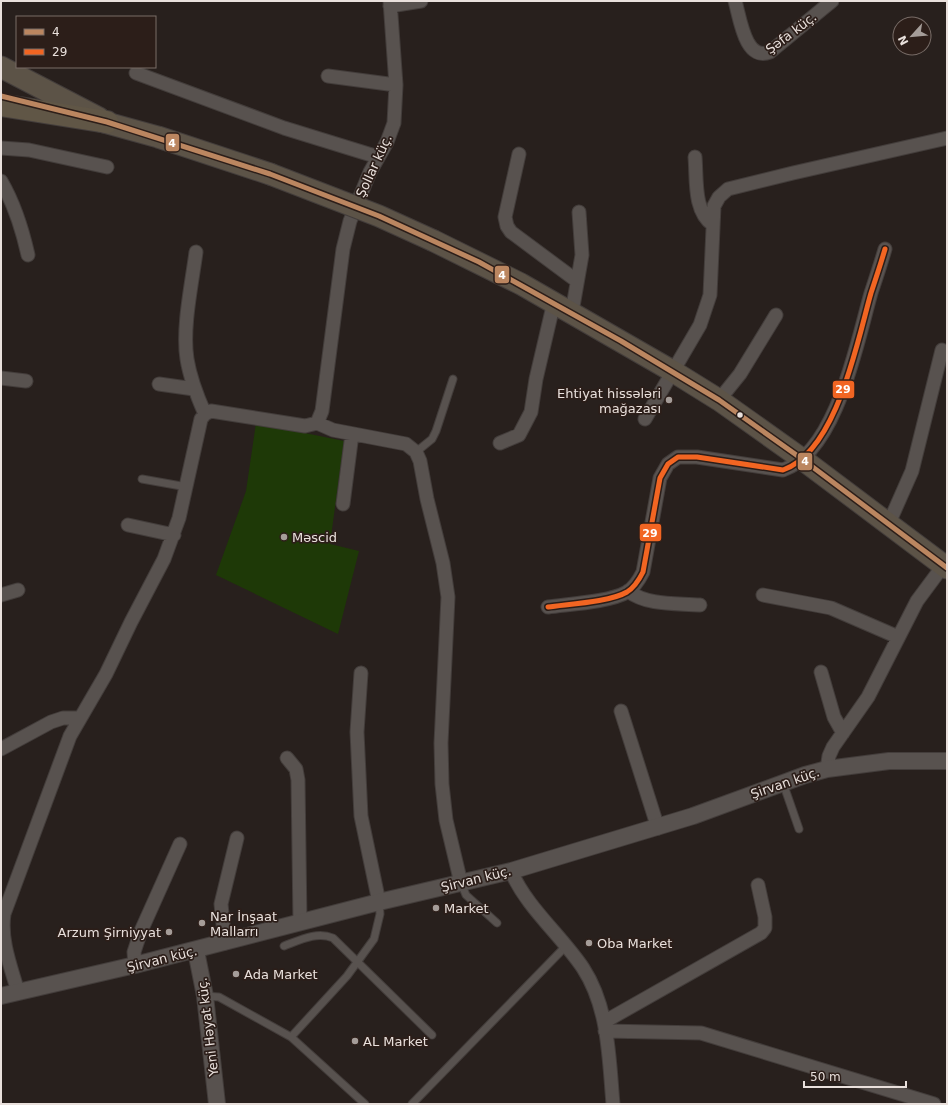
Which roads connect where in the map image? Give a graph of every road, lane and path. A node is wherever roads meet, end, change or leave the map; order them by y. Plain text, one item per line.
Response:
1 (421, 1) edge
2 (736, 1) edge
3 (832, 1) edge
4 (390, 4) edge
5 (1, 67) edge
6 (136, 72) dead end
7 (328, 76) dead end
8 (396, 85) junction
9 (1, 96) edge
10 (1, 105) edge
11 (107, 122) junction
12 (947, 138) edge
13 (1, 148) edge
14 (519, 154) dead end
15 (378, 157) junction
16 (695, 157) dead end
17 (107, 167) dead end
18 (1, 181) edge
19 (579, 212) dead end
20 (712, 224) junction
21 (885, 249) dead end
22 (196, 252) dead end
23 (28, 255) dead end
24 (577, 281) junction
25 (554, 302) junction
26 (572, 312) junction
27 (776, 315) dead end
28 (942, 350) dead end
29 (674, 372) junction
30 (1, 378) edge
31 (454, 379) dead end
32 (26, 381) dead end
33 (159, 384) dead end
34 (194, 389) junction
35 (719, 400) junction
36 (205, 414) junction
37 (645, 419) dead end
38 (317, 423) junction
39 (352, 434) junction
40 (500, 443) dead end
41 (416, 452) junction
42 (802, 459) junction
43 (142, 478) dead end
44 (187, 487) junction
45 (343, 504) dead end
46 (889, 523) junction
47 (128, 525) dead end
48 (174, 534) junction
49 (945, 567) edge
50 (18, 590) dead end
51 (628, 591) junction
52 (1, 595) edge
53 (763, 595) dead end
54 (700, 605) dead end
55 (548, 607) dead end
56 (898, 636) junction
57 (821, 672) dead end
58 (361, 673) dead end
59 (621, 711) dead end
60 (78, 718) junction
61 (843, 733) junction
62 (1, 749) edge
63 (287, 758) dead end
64 (947, 761) edge
65 (827, 769) junction
66 (783, 783) junction
67 (658, 828) junction
68 (799, 829) dead end
69 (238, 838) dead end
70 (180, 844) dead end
71 (511, 871) junction
72 (461, 883) junction
73 (758, 885) dead end
74 (379, 902) junction
75 (300, 922) junction
76 (497, 923) dead end
77 (225, 943) junction
78 (284, 946) dead end
79 (566, 946) junction
80 (196, 950) junction
81 (358, 962) junction
82 (135, 966) junction
83 (18, 992) junction
84 (1, 996) edge
85 (206, 996) junction
86 (604, 1026) junction
87 (432, 1035) dead end
88 (291, 1037) junction
89 (213, 1103) edge
90 (365, 1104) edge
91 (412, 1104) edge
92 (613, 1104) edge
93 (934, 1104) edge

1 - 4 street
2 - 3 street, Şəfa küç.
4 - 8 street, Şollar küç.
5 - 11 main road
6 - 15 street
7 - 8 street
8 - 15 street, Şollar küç.
9 - 11 main road
10 - 11 highway
11 - 25 main road, bridge
12 - 20 street
13 - 17 street
14 - 24 street
15 - 38 street, Şollar küç.
16 - 20 street
18 - 23 street
19 - 24 street
20 - 29 street
21 - 42 street
22 - 34 street
24 - 26 street
25 - 26 main road
25 - 40 street
26 - 29 main road
27 - 35 street
28 - 46 street
29 - 35 main road
29 - 37 street
30 - 32 street
31 - 41 lane
33 - 34 street
34 - 36 street
35 - 42 main road
36 - 38 street
36 - 44 street
38 - 39 street
39 - 41 street
39 - 45 street
41 - 72 street
42 - 46 main road
42 - 51 street
43 - 44 lane
44 - 48 street
46 - 49 main road
47 - 48 street
48 - 60 street
49 - 56 street
50 - 52 street
51 - 54 street
51 - 55 street
53 - 56 street
56 - 61 street
57 - 61 street
58 - 74 street
59 - 67 street
60 - 62 street
60 - 83 street
61 - 65 street
63 - 75 street
64 - 65 street, Şirvan küç.
65 - 66 street, Şirvan küç.
66 - 67 street, Şirvan küç.
66 - 68 lane
67 - 71 street, Şirvan küç.
69 - 77 street
70 - 82 street
71 - 72 street, Şirvan küç.
71 - 79 street
72 - 74 street, Şirvan küç.
72 - 76 lane
73 - 86 street
74 - 75 street, Şirvan küç.
74 - 81 lane
75 - 77 street, Şirvan küç.
77 - 80 street, Şirvan küç.
78 - 81 lane
79 - 86 street
79 - 91 lane
80 - 82 street, Şirvan küç.
80 - 85 street, Yeni Həyat küç.
81 - 87 lane
81 - 88 lane
82 - 83 street, Şirvan küç.
83 - 84 street, Şirvan küç.
85 - 88 lane
85 - 89 street, Yeni Həyat küç.
86 - 92 street
86 - 93 street
88 - 90 lane

